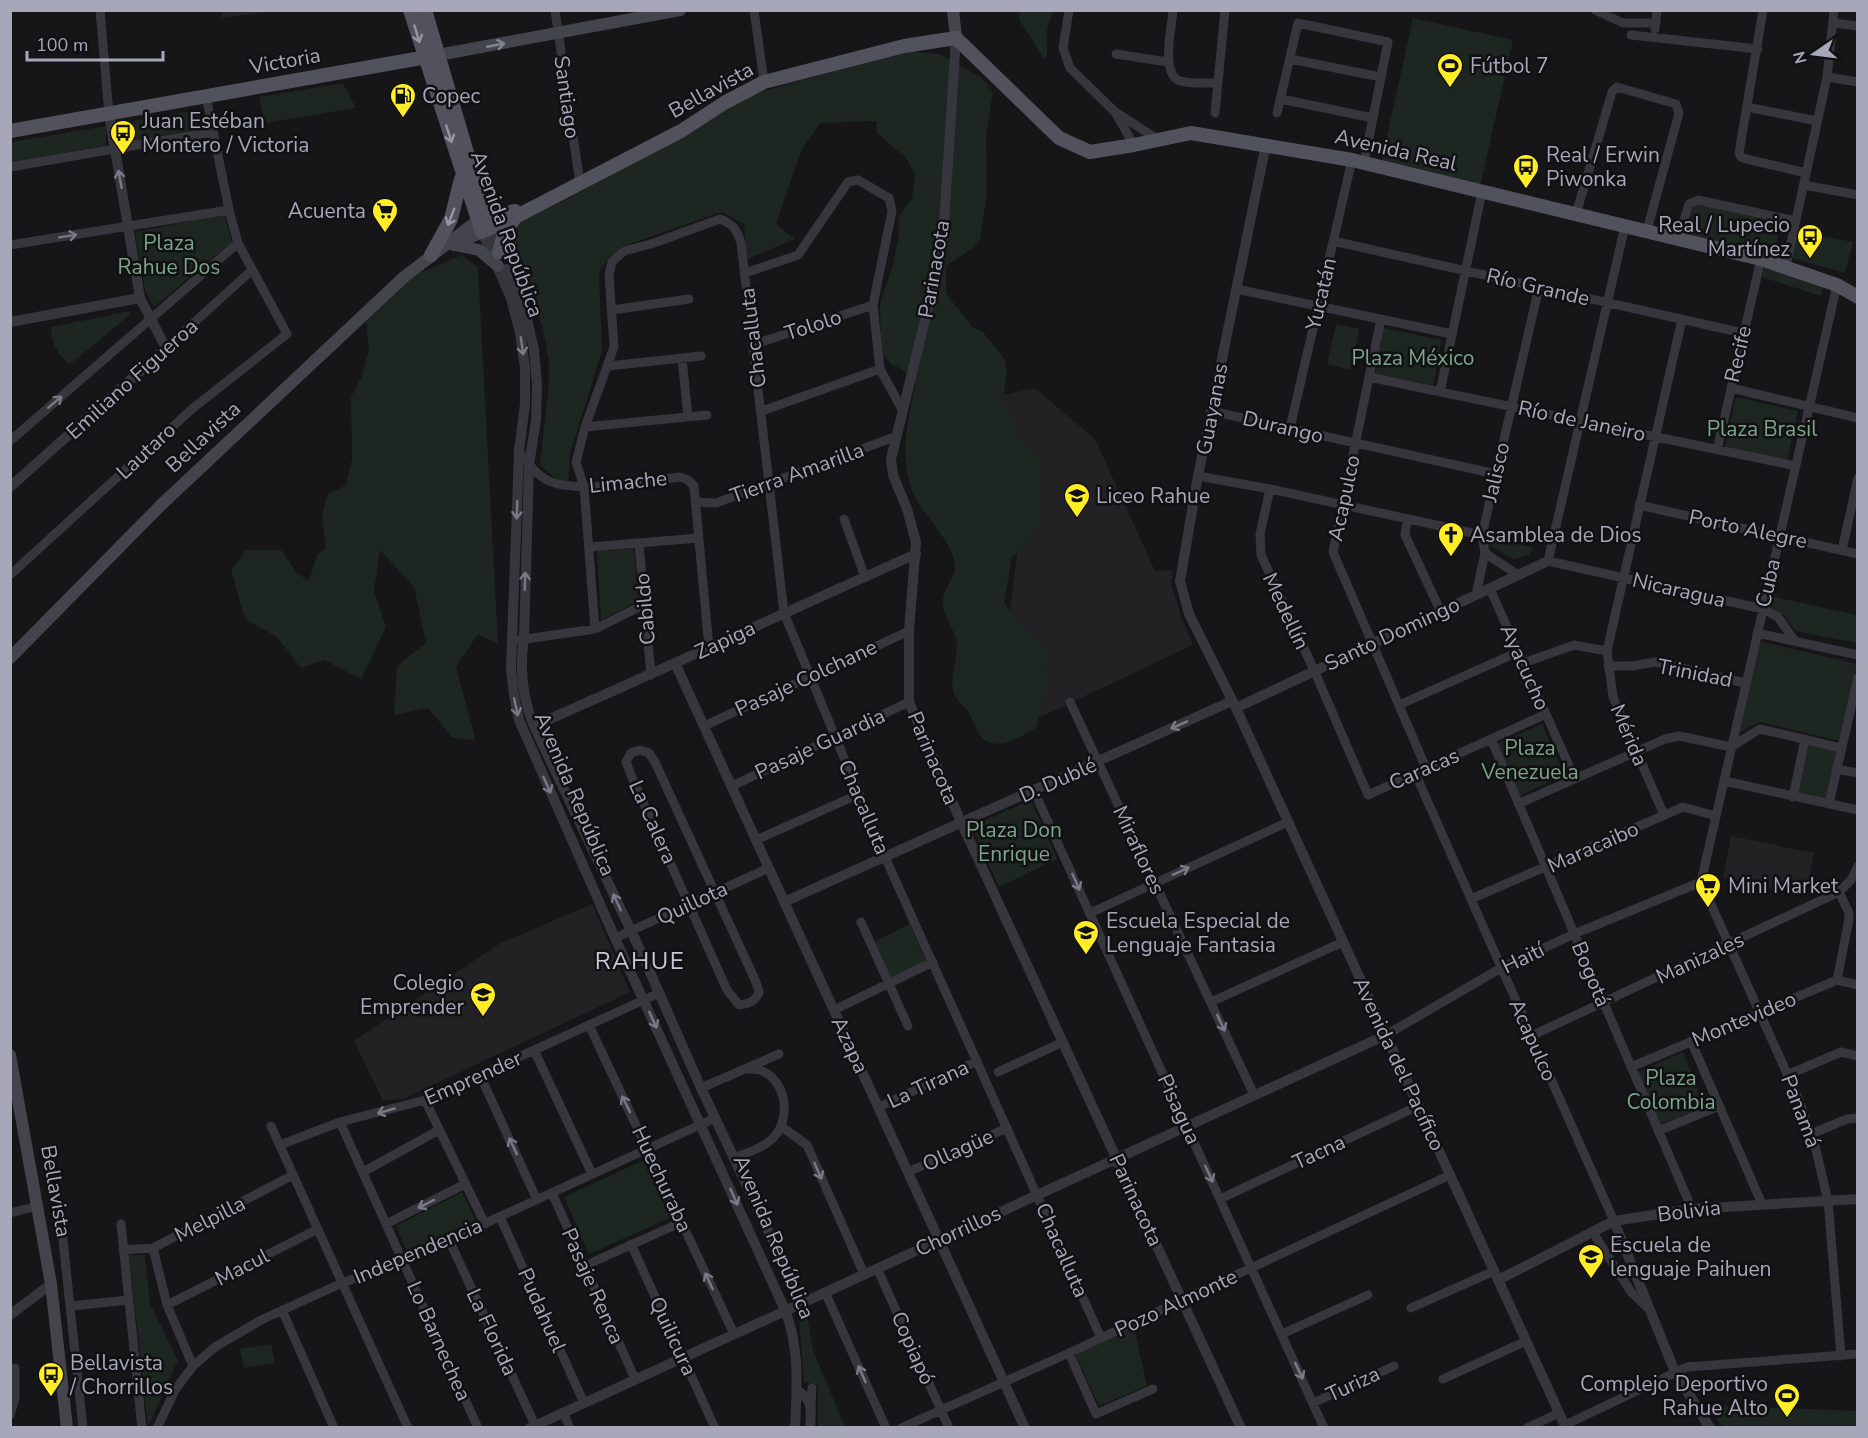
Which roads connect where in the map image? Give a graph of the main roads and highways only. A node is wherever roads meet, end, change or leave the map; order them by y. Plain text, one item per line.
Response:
1 (410, 10) edge
2 (425, 10) edge
3 (680, 10) edge
4 (953, 10) edge
5 (956, 38) junction
6 (431, 57) junction
7 (10, 131) edge
8 (462, 174) junction
9 (535, 206) junction
10 (517, 216) junction
11 (483, 225) junction
12 (454, 245) junction
13 (431, 255) junction
14 (498, 259) joint
15 (1857, 297) edge
16 (10, 658) edge
17 (10, 1055) edge
18 (15, 1103) edge
19 (57, 1335) junction
20 (67, 1428) edge
21 (74, 1428) edge

1 -> 6 main road, Avenida República
2 - 6 main road, Avenida República
6 -> 3 main road
4 - 5 main road
5 - 9 main road, Bellavista
5 - 15 main road, Avenida Real
6 - 7 main road, Victoria
6 -> 8 main road, Avenida República
6 - 11 main road, Avenida República
8 - 11 main road, Avenida República
8 -> 13 main road
9 - 10 main road, Bellavista
9 - 11 main road, Bellavista
10 - 11 main road, Bellavista
10 - 14 main road
11 - 12 main road, Bellavista
11 - 13 main road, Bellavista
12 - 13 main road, Bellavista
12 - 14 main road
13 - 16 main road, Bellavista
17 - 18 main road, Bellavista
18 - 19 main road, Bellavista
19 - 20 main road, Bellavista
19 - 21 main road, Bellavista

